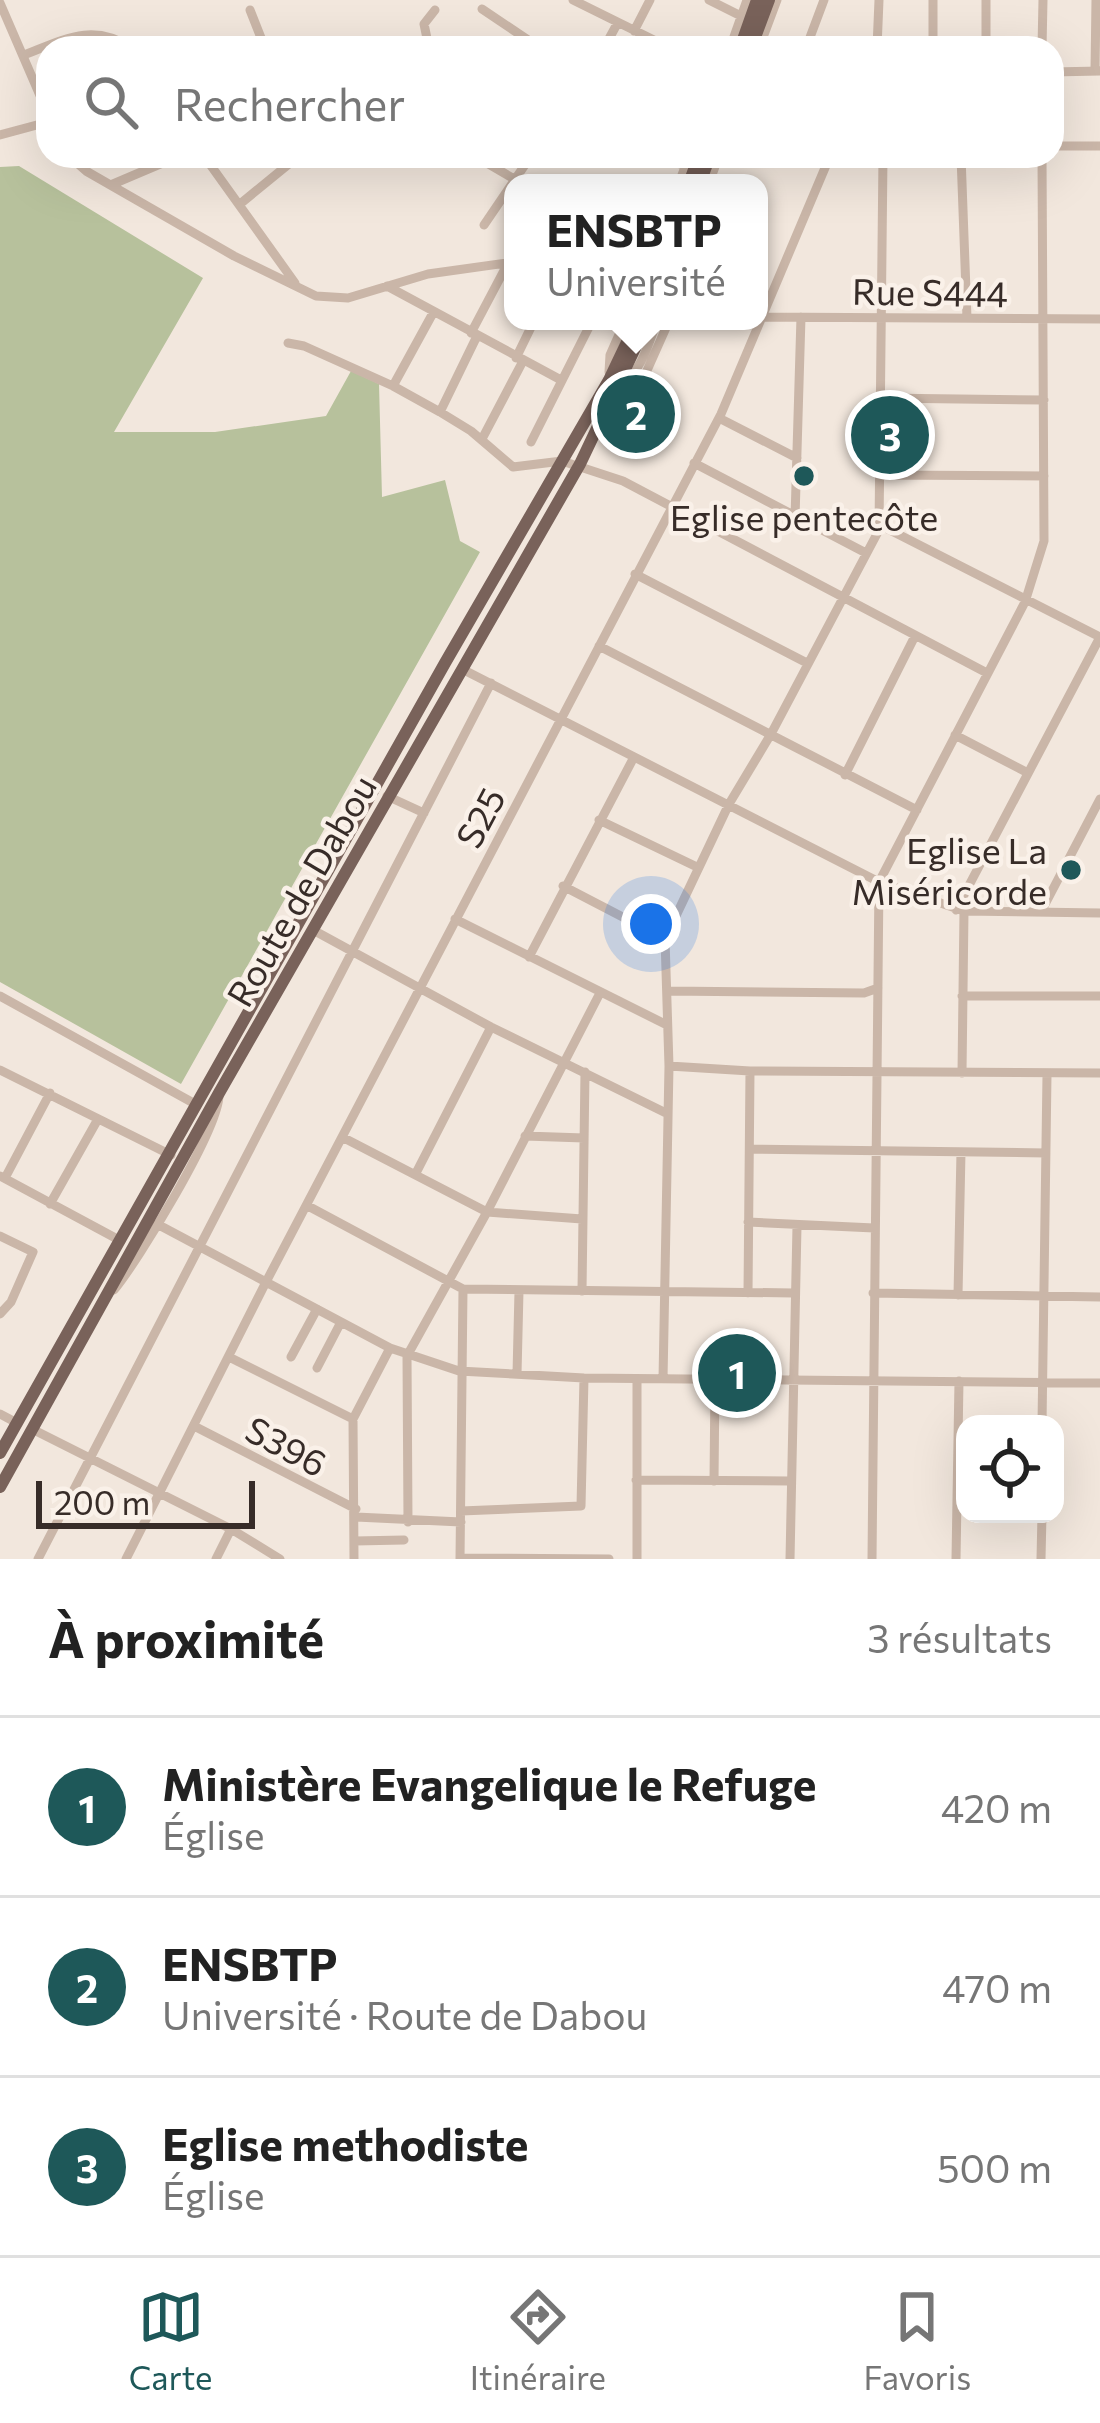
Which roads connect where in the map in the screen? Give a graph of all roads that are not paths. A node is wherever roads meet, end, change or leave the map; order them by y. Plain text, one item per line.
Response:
1 (572, 0) edge
2 (650, 0) edge
3 (710, 0) edge
4 (747, 0) edge
5 (757, 0) edge
6 (773, 0) edge
7 (824, 0) edge
8 (879, 0) edge
9 (933, 0) edge
10 (986, 0) edge
11 (1043, 0) edge
12 (1096, 0) edge
13 (0, 3) edge
14 (482, 9) dead end
15 (250, 10) dead end
16 (436, 10) dead end
17 (741, 16) junction
18 (617, 24) junction
19 (634, 32) junction
20 (74, 36) edge
21 (107, 36) edge
22 (262, 36) edge
23 (426, 36) edge
24 (522, 36) edge
25 (610, 36) edge
26 (643, 36) edge
27 (734, 36) edge
28 (744, 36) edge
29 (760, 36) edge
30 (810, 36) edge
31 (878, 36) edge
32 (933, 36) edge
33 (986, 36) edge
34 (1042, 36) edge
35 (36, 50) edge
36 (24, 55) junction
37 (1098, 71) edge
38 (1064, 72) edge
39 (36, 86) edge
40 (36, 122) edge
41 (0, 135) edge
42 (1064, 146) edge
43 (1100, 146) edge
44 (83, 168) edge
45 (151, 168) edge
46 (213, 168) edge
47 (284, 168) edge
48 (825, 168) edge
49 (883, 168) edge
50 (961, 168) edge
51 (1042, 168) edge
52 (113, 184) junction
53 (504, 199) edge
54 (239, 204) junction
55 (484, 225) dead end
56 (504, 262) edge
57 (504, 275) edge
58 (386, 286) junction
59 (298, 287) junction
60 (768, 301) edge
61 (433, 313) junction
62 (881, 316) junction
63 (768, 317) edge
64 (801, 317) junction
65 (967, 318) junction
66 (1100, 319) edge
67 (1042, 320) junction
68 (530, 330) edge
69 (587, 330) edge
70 (621, 330) edge
71 (634, 330) edge
72 (647, 330) edge
73 (651, 330) edge
74 (664, 330) edge
75 (756, 330) edge
76 (474, 334) junction
77 (288, 343) dead end
78 (519, 359) junction
79 (645, 366) junction
80 (561, 380) junction
81 (614, 384) junction
82 (393, 386) junction
83 (880, 398) junction
84 (1044, 400) junction
85 (610, 404) junction
86 (440, 412) junction
87 (719, 418) junction
88 (482, 439) junction
89 (531, 442) dead end
90 (797, 458) junction
91 (562, 461) junction
92 (694, 463) junction
93 (580, 464) junction
94 (881, 475) junction
95 (1044, 476) junction
96 (671, 504) junction
97 (795, 518) junction
98 (880, 525) junction
99 (866, 553) junction
100 (635, 574) junction
101 (843, 595) junction
102 (1025, 602) junction
103 (914, 636) junction
104 (1100, 637) edge
105 (599, 646) junction
106 (807, 663) junction
107 (462, 669) junction
108 (988, 673) junction
109 (491, 683) junction
110 (562, 719) junction
111 (771, 734) junction
112 (955, 735) junction
113 (634, 757) junction
114 (1028, 773) junction
115 (844, 775) junction
116 (388, 796) junction
117 (1100, 799) edge
118 (729, 805) junction
119 (917, 810) junction
120 (424, 814) junction
121 (599, 820) junction
122 (697, 867) junction
123 (879, 882) junction
124 (563, 886) junction
125 (1042, 910) junction
126 (960, 911) junction
127 (1100, 913) edge
128 (455, 919) junction
129 (313, 930) junction
130 (665, 939) junction
131 (353, 951) junction
132 (529, 957) junction
133 (422, 986) junction
134 (878, 988) junction
135 (668, 991) junction
136 (600, 993) junction
137 (962, 995) junction
138 (0, 996) edge
139 (1100, 996) edge
140 (667, 1025) junction
141 (491, 1027) junction
142 (563, 1062) junction
143 (669, 1066) junction
144 (0, 1070) edge
145 (749, 1071) junction
146 (585, 1072) junction
147 (878, 1072) junction
148 (962, 1072) junction
149 (1100, 1073) edge
150 (1047, 1075) junction
151 (219, 1093) junction
152 (50, 1094) junction
153 (197, 1105) junction
154 (666, 1114) junction
155 (98, 1119) junction
156 (525, 1136) junction
157 (344, 1138) junction
158 (584, 1138) junction
159 (750, 1149) junction
160 (875, 1150) junction
161 (961, 1152) junction
162 (1046, 1153) junction
163 (171, 1155) junction
164 (416, 1173) junction
165 (2, 1177) edge
166 (50, 1204) junction
167 (308, 1206) junction
168 (487, 1212) junction
169 (582, 1219) junction
170 (748, 1222) junction
171 (157, 1224) junction
172 (796, 1226) junction
173 (874, 1228) junction
174 (0, 1236) edge
175 (121, 1241) junction
176 (200, 1243) junction
177 (447, 1279) junction
178 (266, 1282) junction
179 (463, 1288) junction
180 (520, 1291) junction
181 (582, 1291) junction
182 (666, 1291) junction
183 (748, 1293) junction
184 (873, 1293) junction
185 (793, 1294) junction
186 (958, 1294) junction
187 (1044, 1297) junction
188 (1100, 1297) edge
189 (102, 1302) junction
190 (2, 1308) edge
191 (317, 1309) junction
192 (341, 1322) junction
193 (390, 1348) junction
194 (407, 1356) junction
195 (291, 1357) dead end
196 (229, 1358) junction
197 (317, 1368) dead end
198 (459, 1371) junction
199 (518, 1374) junction
200 (584, 1378) junction
201 (637, 1379) junction
202 (663, 1379) junction
203 (715, 1380) junction
204 (790, 1381) junction
205 (873, 1381) junction
206 (959, 1381) junction
207 (1042, 1381) junction
208 (1100, 1383) edge
209 (0, 1414) edge
210 (1042, 1415) edge
211 (353, 1419) junction
212 (17, 1423) junction
213 (194, 1426) junction
214 (32, 1429) junction
215 (0, 1453) edge
216 (90, 1458) junction
217 (637, 1480) junction
218 (714, 1481) junction
219 (789, 1481) junction
220 (0, 1487) edge
221 (158, 1496) junction
222 (356, 1513) junction
223 (461, 1517) junction
224 (408, 1522) junction
225 (1042, 1523) edge
226 (231, 1529) junction
227 (404, 1540) dead end
228 (355, 1541) junction
229 (460, 1558) edge
230 (477, 1558) edge
231 (542, 1558) edge
232 (38, 1559) edge
233 (126, 1559) edge
234 (216, 1559) edge
235 (280, 1559) edge
236 (354, 1559) edge
237 (609, 1559) edge
238 (637, 1559) edge
239 (790, 1559) edge
240 (872, 1559) edge
241 (956, 1559) edge
242 (1041, 1559) edge

1 - 18 street
2 - 19 street
3 - 17 street
4 - 17 street
5 - 28 main road
6 - 29 main road
7 - 30 street
8 - 31 street
9 - 32 street
10 - 33 street
11 - 34 street
12 - 37 street
13 - 36 street
14 - 24 street
15 - 22 street
16 - 23 street
17 - 27 street
18 - 19 street
18 - 25 street
19 - 26 street
20 - 21 street
35 - 36 street
36 - 39 street
37 - 38 street
40 - 41 street
42 - 43 street
44 - 52 street
45 - 52 street
46 - 54 street
47 - 54 street
48 - 60 street, S25
49 - 62 street
50 - 65 street
51 - 67 street
52 - 59 street
53 - 55 street
54 - 59 street
56 - 58 street
57 - 76 street
58 - 59 street
58 - 61 street
61 - 76 street
61 - 82 street
62 - 64 street, Rue S444
62 - 65 street, Rue S444
62 - 83 street
63 - 64 street, Rue S444
64 - 90 street
65 - 67 street, Rue S444
66 - 67 street, Rue S444
67 - 84 street
68 - 78 street
69 - 80 street
70 - 81 street
71 - 81 main road, Route de Dabou
72 - 81 main road, Route de Dabou
73 - 79 street
74 - 79 street
75 - 87 street, S25
76 - 78 street
76 - 86 street
77 - 82 street
78 - 80 street
78 - 88 street
79 - 81 street
79 - 85 street
80 - 89 street
81 - 85 main road, Route de Dabou
81 - 91 main road, Route de Dabou
82 - 86 street
83 - 84 street
83 - 94 street
84 - 95 street
85 - 93 main road, Route de Dabou
86 - 88 street
87 - 90 street
87 - 92 street, S25
88 - 91 street
90 - 97 street
91 - 93 street
91 - 153 main road, Route de Dabou
92 - 96 street, S25
92 - 97 street
93 - 96 street
93 - 107 main road, Route de Dabou
94 - 95 street
94 - 98 street
95 - 102 street
96 - 100 street, S25
96 - 101 street
97 - 99 street
98 - 99 street
98 - 102 street
99 - 101 street
100 - 105 street, S25
100 - 106 street
101 - 103 street
101 - 106 street
102 - 104 street
102 - 108 street
103 - 108 street
103 - 115 street
104 - 114 street
105 - 110 street, S25
105 - 111 street
106 - 111 street
107 - 109 street
107 - 116 main road, Route de Dabou
108 - 112 street
109 - 110 street
109 - 120 street
110 - 113 street
110 - 128 street, S25
111 - 115 street
111 - 118 street
112 - 114 street
112 - 119 street
113 - 118 street
113 - 121 street
114 - 126 street
115 - 119 street
116 - 120 street
116 - 129 main road, Route de Dabou
117 - 125 street
118 - 122 street
118 - 123 street
119 - 123 street
120 - 131 street
121 - 122 street
121 - 124 street
122 - 130 street
123 - 126 street
123 - 134 street
124 - 130 street
124 - 132 street
125 - 126 street
125 - 127 street
126 - 137 street
128 - 132 street
128 - 133 street, S25
129 - 131 street
129 - 151 main road, Route de Dabou
130 - 135 street
131 - 133 street
131 - 176 street
132 - 136 street
133 - 141 street
133 - 157 street, S25
134 - 135 street
134 - 147 street
135 - 140 street
136 - 140 street
136 - 142 street
137 - 139 street
137 - 148 street
138 - 153 street
140 - 143 street
141 - 142 street
141 - 164 street
142 - 146 street
142 - 156 street
143 - 145 street
143 - 154 street
144 - 152 street
145 - 147 street
145 - 159 street
146 - 154 street
146 - 158 street
147 - 148 street
147 - 160 street
148 - 150 street
149 - 150 street
150 - 162 street
151 - 171 street
151 - 189 main road, Route de Dabou
152 - 155 street
152 - 165 street
153 - 163 main road, Route de Dabou
154 - 182 street
155 - 163 street
155 - 166 street
156 - 158 street
156 - 168 street
157 - 164 street
157 - 167 street, S25
158 - 169 street
159 - 160 street
159 - 170 street
160 - 161 street
160 - 173 street
161 - 162 street
161 - 186 street
162 - 187 street
163 - 175 main road, Route de Dabou
164 - 168 street
165 - 166 street
166 - 175 street
167 - 177 street
167 - 178 street, S25
168 - 169 street
168 - 177 street
169 - 181 street
170 - 172 street
170 - 183 street
171 - 176 street
171 - 189 street
172 - 173 street
172 - 185 street
173 - 184 street
174 - 190 street
175 - 212 main road, Route de Dabou
176 - 178 street
176 - 216 street
177 - 179 street
177 - 194 street
178 - 191 street
178 - 196 street, S25
179 - 180 street
179 - 198 street
180 - 181 street
180 - 199 street
181 - 182 street
182 - 183 street
182 - 202 street
183 - 185 street
184 - 186 street
184 - 205 street
185 - 204 street
186 - 187 street
187 - 188 street
187 - 207 street
189 - 214 main road, Route de Dabou
191 - 192 street
191 - 195 street
192 - 193 street
192 - 197 street
193 - 194 street
193 - 211 street
194 - 198 street
194 - 224 street
196 - 211 street
196 - 213 street, S25
198 - 199 street
198 - 223 street
199 - 200 street
200 - 201 street
200 - 223 street
201 - 202 street
201 - 217 street
202 - 203 street
203 - 204 street
203 - 218 street
204 - 205 street
204 - 219 street
205 - 206 street
205 - 240 street
206 - 207 street
206 - 241 street
207 - 208 street
207 - 210 street
209 - 212 street
211 - 222 street
212 - 215 main road, Route de Dabou
213 - 221 street, S25
213 - 222 street, S396
214 - 216 street
214 - 220 main road, Route de Dabou
216 - 221 street
216 - 232 street
217 - 218 street
217 - 238 street
218 - 219 street
219 - 239 street
221 - 226 street
221 - 233 street, S25
222 - 224 street
222 - 228 street
223 - 224 street
223 - 229 street
225 - 242 street
226 - 234 street
226 - 235 street
227 - 228 street
228 - 236 street
229 - 230 street
230 - 231 street
231 - 237 street

